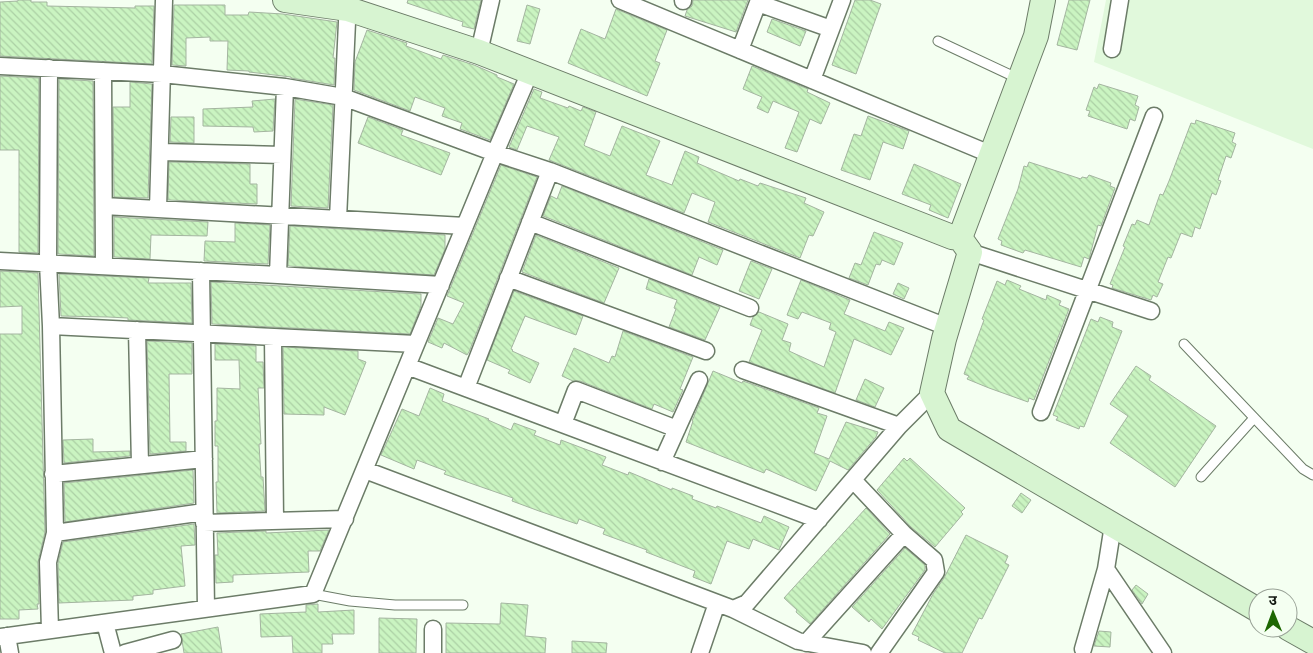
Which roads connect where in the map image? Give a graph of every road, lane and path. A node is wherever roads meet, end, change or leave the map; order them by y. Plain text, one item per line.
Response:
1 (164, 0) edge
2 (285, 0) edge
3 (490, 0) edge
4 (620, 0) edge
5 (842, 0) edge
6 (1043, 0) edge
7 (1120, 0) edge
8 (758, 1) edge
9 (348, 5) edge
10 (831, 29) junction
11 (938, 41) dead end
12 (1112, 49) dead end
13 (740, 50) junction
14 (479, 52) junction
15 (0, 66) edge
16 (49, 68) junction
17 (103, 71) junction
18 (530, 72) junction
19 (162, 74) junction
20 (812, 80) junction
21 (1019, 80) junction
22 (285, 87) junction
23 (343, 97) junction
24 (1154, 116) dead end
25 (160, 152) junction
26 (495, 153) junction
27 (990, 154) junction
28 (282, 155) junction
29 (550, 171) junction
30 (104, 206) junction
31 (158, 209) junction
32 (280, 216) junction
33 (338, 219) junction
34 (530, 222) junction
35 (465, 226) junction
36 (965, 245) junction
37 (0, 261) edge
38 (48, 263) junction
39 (104, 266) junction
40 (201, 271) junction
41 (278, 275) junction
42 (508, 278) junction
43 (441, 285) junction
44 (1088, 289) junction
45 (750, 308) dead end
46 (1151, 311) dead end
47 (51, 326) junction
48 (947, 327) junction
49 (137, 330) junction
50 (202, 333) junction
51 (272, 337) junction
52 (416, 344) junction
53 (1184, 344) dead end
54 (706, 351) dead end
55 (407, 366) junction
56 (743, 370) dead end
57 (699, 380) dead end
58 (466, 388) junction
59 (932, 393) junction
60 (1041, 412) dead end
61 (1254, 418) junction
62 (563, 424) junction
63 (899, 426) junction
64 (677, 429) junction
65 (204, 459) junction
66 (662, 462) junction
67 (140, 465) junction
68 (365, 470) junction
69 (54, 474) junction
70 (1313, 475) edge
71 (1201, 477) dead end
72 (853, 480) junction
73 (204, 518) junction
74 (345, 519) junction
75 (275, 520) junction
76 (819, 520) junction
77 (1112, 525) junction
78 (55, 533) junction
79 (904, 534) junction
80 (1106, 569) junction
81 (313, 594) junction
82 (716, 603) junction
83 (1248, 604) edge
84 (464, 605) dead end
85 (206, 608) junction
86 (733, 609) junction
87 (105, 623) junction
88 (433, 629) dead end
89 (50, 630) junction
90 (1298, 634) edge
91 (3, 636) edge
92 (173, 640) dead end
93 (1313, 642) edge
94 (806, 643) junction
95 (1083, 649) dead end
96 (10, 653) edge
97 (113, 653) edge
98 (125, 653) edge
99 (433, 653) edge
100 (700, 653) edge
101 (863, 653) edge
102 (879, 653) edge
103 (1163, 653) edge

1 - 19 street
2 - 9 street
3 - 14 street
4 - 13 street
5 - 10 street
6 - 21 street
7 - 12 street
8 - 10 street
8 - 13 street
9 - 14 street
9 - 23 street
10 - 20 street
11 - 21 lane
13 - 20 street
14 - 18 street
15 - 16 street
16 - 17 street
16 - 38 street
17 - 19 street
17 - 30 street
18 - 26 street
18 - 36 street
19 - 22 street
19 - 25 street
20 - 27 street
21 - 27 street
22 - 23 street
22 - 28 street
23 - 26 street
23 - 33 street
24 - 44 street
25 - 28 street
25 - 31 street
26 - 29 street
26 - 35 street
27 - 36 street
28 - 32 street
29 - 34 street
29 - 48 street
30 - 31 street
30 - 39 street
31 - 32 street
32 - 33 street
32 - 41 street
33 - 35 street
34 - 42 street
34 - 45 street
35 - 43 street
36 - 44 street
36 - 48 street
37 - 38 street
38 - 39 street
38 - 47 street
39 - 40 street
40 - 41 street
40 - 50 street
41 - 43 street
42 - 54 street
42 - 58 street
43 - 52 street
44 - 46 street
44 - 60 street
47 - 49 street
47 - 69 street
48 - 59 street
49 - 50 street
49 - 67 street
50 - 51 street
50 - 65 street
51 - 52 street
51 - 75 street
52 - 55 street
53 - 61 lane
55 - 58 street
55 - 68 street
56 - 63 street
57 - 64 street
58 - 62 street
59 - 63 street
59 - 77 street
61 - 70 lane
61 - 71 lane
62 - 64 street
62 - 66 street
63 - 72 street
64 - 66 street
65 - 67 street
65 - 73 street
66 - 76 street
67 - 69 street
68 - 74 street
68 - 82 street
69 - 78 street
72 - 76 street
72 - 79 street
73 - 75 street
73 - 78 street
73 - 85 street
74 - 75 street
74 - 81 street
76 - 86 street
77 - 80 street
77 - 83 street
78 - 89 street
79 - 94 street
79 - 102 street
80 - 95 street
80 - 103 street
81 - 84 lane
81 - 85 street
82 - 86 street
82 - 100 street
85 - 87 street
86 - 94 street
87 - 89 street
87 - 97 street
88 - 99 street
89 - 91 street
90 - 93 street
91 - 96 street
92 - 98 street
94 - 101 street

